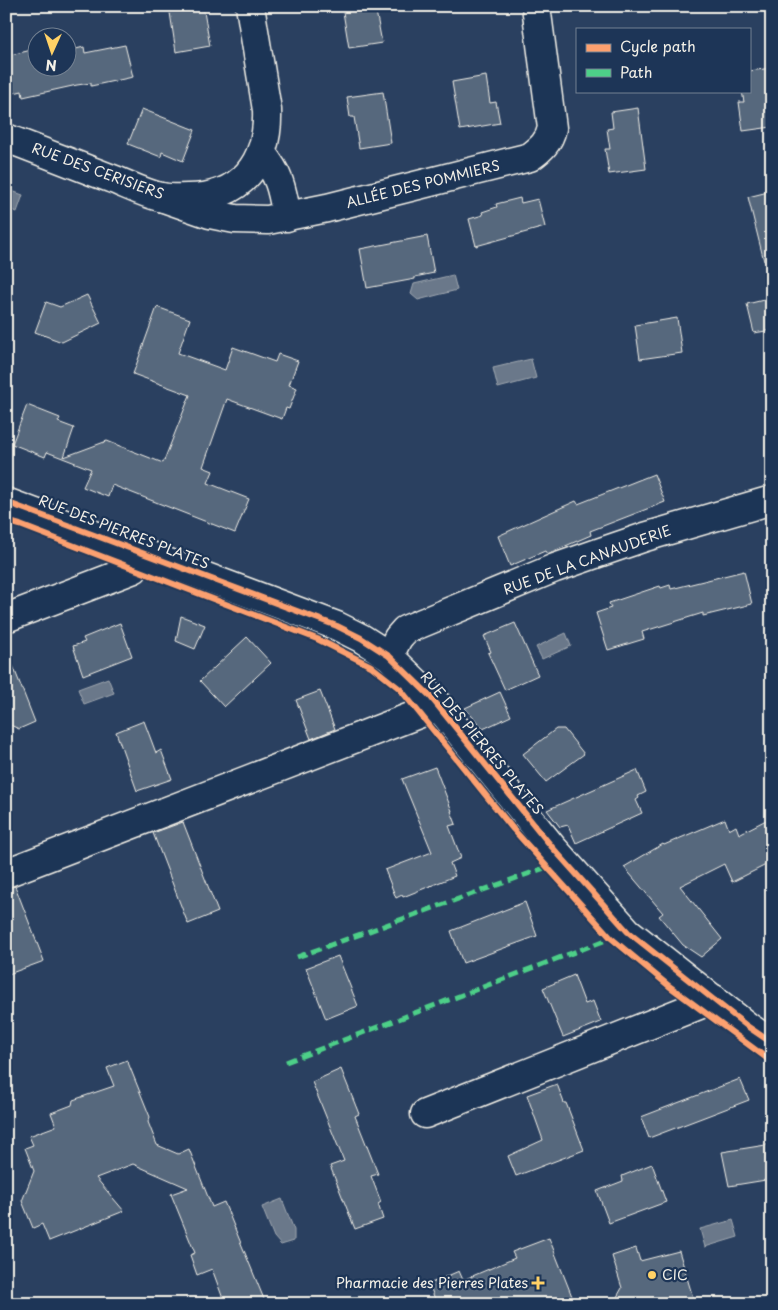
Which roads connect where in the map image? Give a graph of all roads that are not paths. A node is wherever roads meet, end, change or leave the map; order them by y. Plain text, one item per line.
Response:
1 (250, 6) edge
2 (536, 6) edge
3 (6, 138) edge
4 (261, 153) junction
5 (161, 197) junction
6 (286, 217) junction
7 (772, 500) edge
8 (6, 502) edge
9 (145, 553) junction
10 (6, 618) edge
11 (405, 630) junction
12 (361, 638) junction
13 (389, 656) junction
14 (439, 706) junction
15 (6, 874) edge
16 (714, 999) junction
17 (772, 1043) edge
18 (425, 1114) dead end

1 - 4 street, RUE DES CERISIERS
2 - 6 street, ALLÉE DES POMMIERS
3 - 5 street, RUE DES CERISIERS
4 - 5 street, RUE DES CERISIERS
4 - 6 street
5 - 6 street, ALLÉE DES POMMIERS
7 - 11 street, RUE DE LA CANAUDERIE
8 - 9 street, RUE DES PIERRES PLATES
9 - 10 street
9 - 12 street, RUE DES PIERRES PLATES
11 - 12 street, RUE DE LA CANAUDERIE
11 - 13 street
12 - 13 street, RUE DES PIERRES PLATES
13 - 14 street, RUE DES PIERRES PLATES
14 - 15 street
14 - 16 street, RUE DES PIERRES PLATES
16 - 17 street, RUE DES PIERRES PLATES
16 - 18 street

